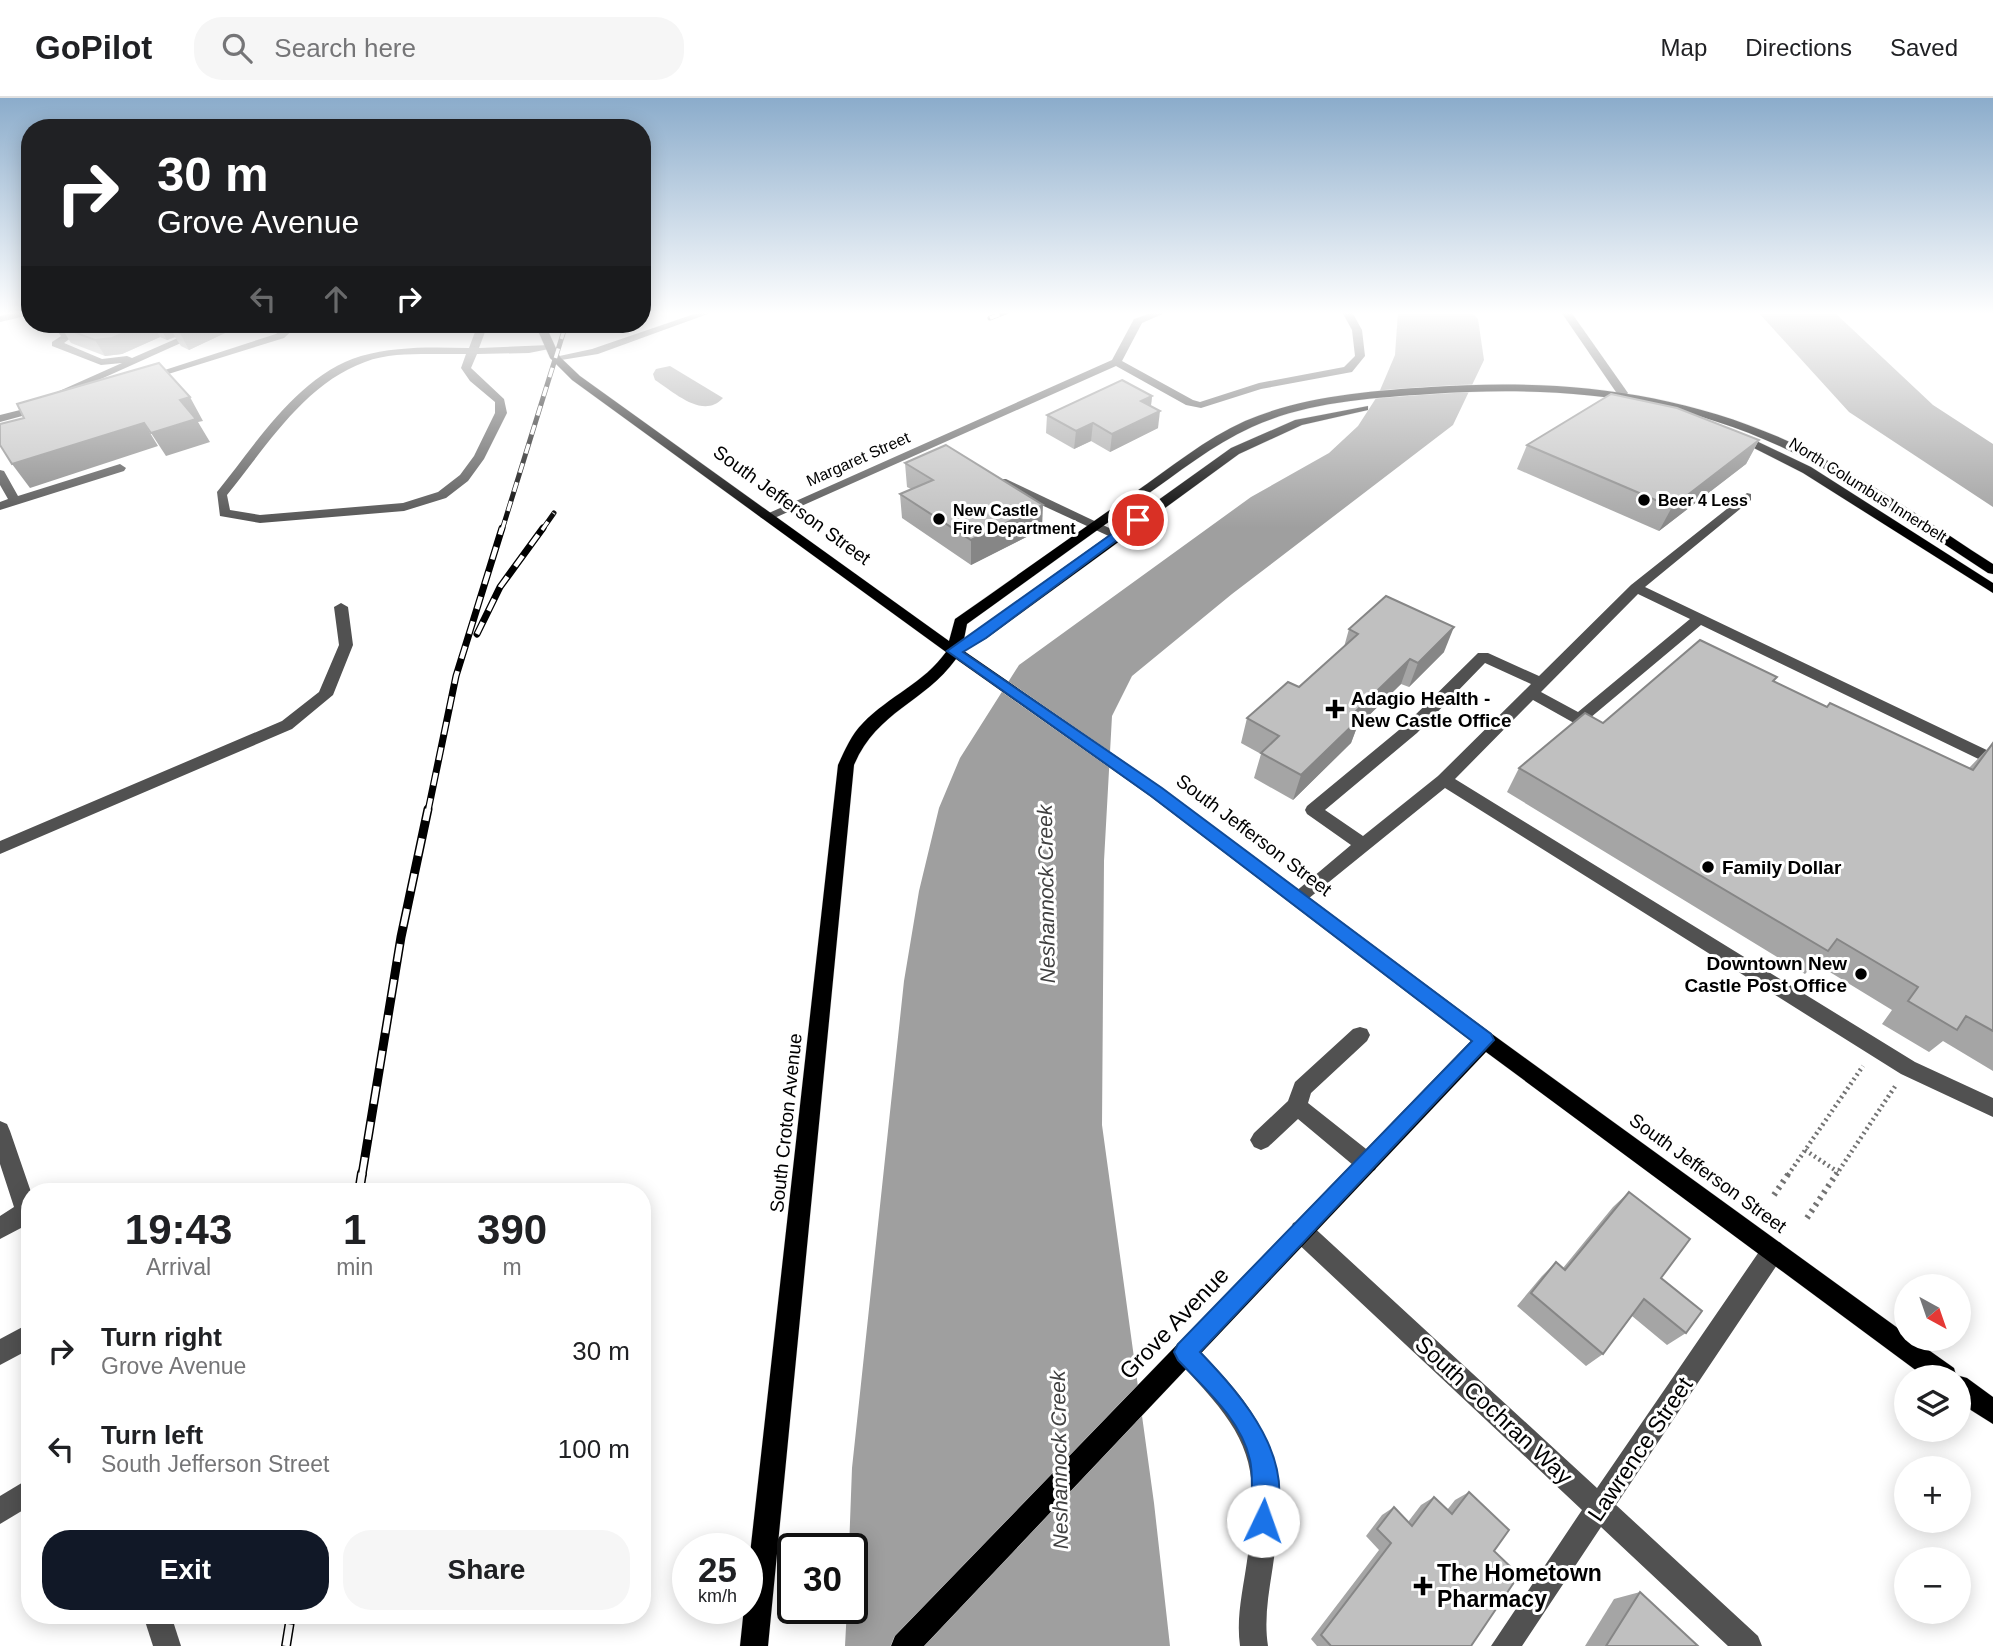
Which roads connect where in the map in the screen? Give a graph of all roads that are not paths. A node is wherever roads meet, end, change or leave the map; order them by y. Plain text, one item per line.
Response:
1 (83, 384) edge
2 (321, 384) edge
3 (480, 384) edge
4 (585, 384) edge
5 (1066, 384) edge
6 (1156, 384) edge
7 (1269, 384) edge
8 (1616, 384) edge
9 (99, 391) edge
10 (1622, 393) junction
11 (19, 413) junction
12 (0, 419) edge
13 (931, 444) junction
14 (949, 455) edge
15 (120, 468) dead end
16 (0, 474) edge
17 (989, 476) edge
18 (1747, 497) dead end
19 (15, 501) junction
20 (0, 506) edge
21 (766, 517) junction
22 (1096, 526) junction
23 (1118, 535) junction
24 (1993, 570) edge
25 (1636, 589) junction
26 (1993, 589) edge
27 (341, 607) dead end
28 (1699, 619) junction
29 (954, 651) junction
30 (1536, 688) junction
31 (1993, 760) edge
32 (1444, 780) junction
33 (1363, 845) junction
34 (0, 848) edge
35 (1297, 898) junction
36 (1360, 1035) dead end
37 (1485, 1040) junction
38 (1297, 1106) junction
39 (1993, 1108) edge
40 (0, 1131) edge
41 (1261, 1140) dead end
42 (1367, 1163) junction
43 (21, 1196) edge
44 (21, 1220) edge
45 (0, 1228) edge
46 (1301, 1231) junction
47 (1773, 1251) junction
48 (21, 1340) edge
49 (1185, 1352) junction
50 (0, 1353) edge
51 (1929, 1365) edge
52 (1971, 1396) edge
53 (1993, 1412) edge
54 (21, 1497) edge
55 (1599, 1508) junction
56 (0, 1511) edge
57 (160, 1624) edge
58 (167, 1646) edge
59 (754, 1646) edge
60 (905, 1646) edge
61 (1254, 1646) edge
62 (1505, 1646) edge
63 (1748, 1646) edge

1 - 11 street
2 - 3 street
4 - 21 main road, South Jefferson Street
5 - 13 street, Margaret Street
6 - 7 street
8 - 10 street
9 - 11 street
10 - 22 main road, North Columbus Innerbelt
10 - 24 main road, North Columbus Innerbelt
11 - 12 street
13 - 14 street
13 - 21 street, Margaret Street
15 - 19 street
16 - 19 street
17 - 22 street
18 - 25 street
19 - 20 street
21 - 29 main road, South Jefferson Street
22 - 23 street
22 - 29 main road, North Columbus Innerbelt
23 - 26 main road, North Columbus Innerbelt
23 - 29 main road, North Columbus Innerbelt
25 - 28 street
25 - 30 street
27 - 34 street
28 - 30 street
28 - 31 street
29 - 35 main road, South Jefferson Street
29 - 59 main road, South Croton Avenue
30 - 32 street
30 - 33 street
32 - 33 street
32 - 39 street
33 - 35 street
35 - 37 main road, South Jefferson Street
36 - 38 street
37 - 42 main road, Grove Avenue
37 - 47 main road, South Jefferson Street
38 - 41 street
38 - 42 street
40 - 43 street
42 - 46 main road, Grove Avenue
44 - 45 street
46 - 49 main road, Grove Avenue
46 - 55 street, South Cochran Way
47 - 51 main road, South Jefferson Street
47 - 55 street, Lawrence Street
48 - 50 street
49 - 60 main road, Grove Avenue
49 - 61 street
52 - 53 main road
54 - 56 street
55 - 62 street, Lawrence Street
55 - 63 street, South Cochran Way
57 - 58 street

